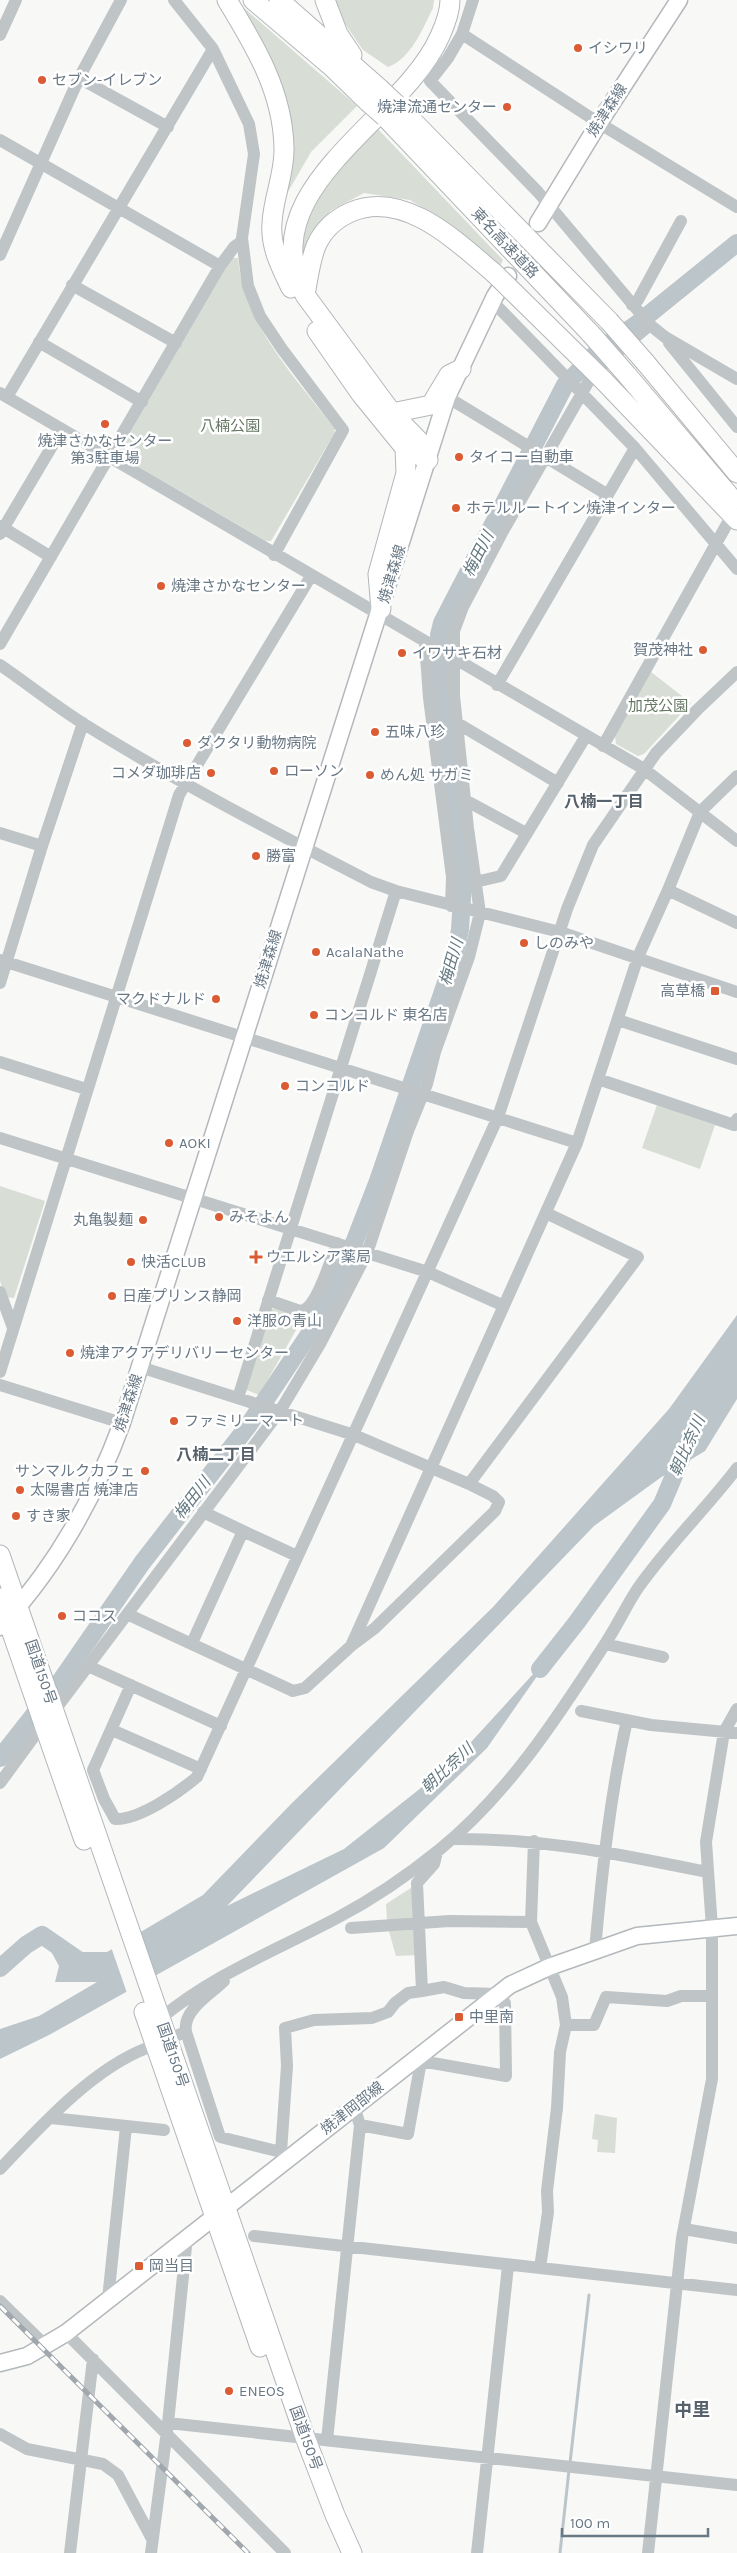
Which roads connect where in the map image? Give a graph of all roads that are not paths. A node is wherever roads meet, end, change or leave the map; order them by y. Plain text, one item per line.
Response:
1 (16, 0) edge
2 (121, 0) edge
3 (174, 0) edge
4 (226, 0) edge
5 (254, 0) edge
6 (280, 0) edge
7 (325, 0) edge
8 (440, 0) edge
9 (450, 0) edge
10 (473, 0) edge
11 (680, 0) edge
12 (462, 34) junction
13 (0, 35) edge
14 (213, 49) junction
15 (79, 78) junction
16 (374, 96) junction
17 (391, 111) junction
18 (599, 123) junction
19 (168, 127) junction
20 (0, 140) edge
21 (40, 164) junction
22 (548, 206) junction
23 (737, 206) edge
24 (118, 207) junction
25 (681, 221) dead end
26 (538, 223) dead end
27 (242, 241) junction
28 (0, 256) edge
29 (220, 266) junction
30 (501, 275) junction
31 (72, 285) junction
32 (298, 291) junction
33 (493, 302) junction
34 (634, 308) junction
35 (650, 325) junction
36 (665, 337) junction
37 (38, 342) junction
38 (176, 344) junction
39 (461, 369) junction
40 (737, 379) edge
41 (581, 391) junction
42 (3, 395) edge
43 (447, 397) junction
44 (142, 402) junction
45 (392, 413) junction
46 (737, 427) edge
47 (61, 431) junction
48 (405, 448) junction
49 (635, 448) junction
50 (543, 456) junction
51 (109, 459) junction
52 (428, 460) junction
53 (737, 473) edge
54 (608, 495) junction
55 (737, 505) edge
56 (732, 522) edge
57 (1, 529) edge
58 (716, 543) junction
59 (274, 555) junction
60 (51, 557) junction
61 (737, 569) edge
62 (311, 576) junction
63 (380, 613) junction
64 (427, 643) junction
65 (0, 644) edge
66 (453, 658) junction
67 (0, 665) edge
68 (737, 672) edge
69 (497, 685) junction
70 (83, 723) junction
71 (457, 723) junction
72 (586, 736) junction
73 (603, 746) junction
74 (644, 769) junction
75 (737, 776) edge
76 (186, 782) junction
77 (558, 783) junction
78 (465, 800) junction
79 (700, 812) junction
80 (0, 833) edge
81 (526, 833) junction
82 (737, 841) edge
83 (42, 846) junction
84 (303, 847) junction
85 (475, 882) junction
86 (668, 890) junction
87 (396, 891) junction
88 (452, 906) junction
89 (481, 913) junction
90 (737, 923) edge
91 (560, 932) junction
92 (638, 957) junction
93 (3, 961) edge
94 (0, 983) edge
95 (737, 992) edge
96 (115, 996) junction
97 (618, 1020) junction
98 (244, 1036) junction
99 (737, 1059) edge
100 (0, 1062) edge
101 (341, 1067) junction
102 (598, 1079) junction
103 (86, 1089) junction
104 (422, 1093) junction
105 (498, 1117) junction
106 (737, 1119) edge
107 (0, 1138) edge
108 (577, 1143) junction
109 (66, 1158) junction
110 (193, 1198) junction
111 (546, 1213) junction
112 (289, 1228) junction
113 (338, 1244) junction
114 (364, 1252) junction
115 (428, 1272) junction
116 (0, 1292) edge
117 (268, 1300) junction
118 (502, 1306) junction
119 (13, 1328) junction
120 (140, 1367) junction
121 (0, 1372) edge
122 (0, 1385) edge
123 (241, 1399) junction
124 (277, 1410) junction
125 (122, 1422) junction
126 (354, 1435) junction
127 (430, 1468) junction
128 (737, 1468) edge
129 (469, 1484) junction
130 (202, 1512) junction
131 (243, 1531) junction
132 (0, 1555) edge
133 (297, 1556) junction
134 (0, 1598) edge
135 (127, 1614) junction
136 (9, 1618) edge
137 (192, 1643) junction
138 (605, 1644) junction
139 (351, 1646) junction
140 (663, 1657) dead end
141 (88, 1666) junction
142 (247, 1669) junction
143 (131, 1685) junction
144 (737, 1709) edge
145 (581, 1711) dead end
146 (48, 1714) junction
147 (627, 1720) junction
148 (221, 1726) junction
149 (112, 1730) junction
150 (731, 1733) edge
151 (201, 1769) junction
152 (0, 1782) edge
153 (452, 1839) junction
154 (534, 1841) junction
155 (604, 1850) junction
156 (437, 1852) junction
157 (707, 1872) junction
158 (418, 1922) junction
159 (531, 1922) junction
160 (737, 1926) edge
161 (351, 1928) dead end
162 (712, 1928) junction
163 (595, 1950) junction
164 (548, 1967) junction
165 (234, 1969) junction
166 (422, 1991) junction
167 (497, 1994) junction
168 (710, 1996) junction
169 (153, 2012) junction
170 (566, 2025) junction
171 (147, 2048) dead end
172 (419, 2059) junction
173 (354, 2107) junction
174 (51, 2118) junction
175 (360, 2126) junction
176 (126, 2127) junction
177 (164, 2130) dead end
178 (284, 2156) junction
179 (0, 2168) edge
180 (220, 2212) junction
181 (684, 2229) junction
182 (254, 2236) dead end
183 (187, 2237) junction
184 (737, 2238) edge
185 (347, 2246) junction
186 (508, 2266) junction
187 (540, 2268) junction
188 (677, 2284) junction
189 (737, 2290) edge
190 (108, 2299) junction
191 (0, 2301) edge
192 (66, 2332) junction
193 (46, 2346) junction
194 (93, 2359) junction
195 (0, 2363) edge
196 (168, 2428) junction
197 (0, 2434) edge
198 (298, 2437) junction
199 (327, 2440) junction
200 (487, 2456) junction
201 (81, 2459) junction
202 (657, 2475) junction
203 (737, 2485) edge
204 (152, 2539) junction
205 (70, 2553) edge
206 (151, 2553) edge
207 (158, 2553) edge
208 (286, 2553) edge
209 (339, 2553) edge
210 (352, 2553) edge
211 (477, 2553) edge
212 (648, 2553) edge

1 - 13 street
2 - 15 street
3 - 14 street
4 - 32 highway
5 - 16 highway, 東名高速道路
6 - 16 highway, 東名高速道路
7 - 16 highway
8 - 32 highway
9 - 32 highway
10 - 12 street
11 - 18 main road, 焼津森線
12 - 18 street
12 - 22 street
14 - 19 street
14 - 27 street
15 - 19 street
15 - 21 street
16 - 17 highway, 東名高速道路, bridge
17 - 53 highway, 東名高速道路, bridge
17 - 55 highway, 東名高速道路, bridge
18 - 22 main road, 焼津森線
18 - 23 street
19 - 24 street
20 - 21 street
21 - 24 street
21 - 28 street
22 - 26 main road, 焼津森線
22 - 34 street
24 - 29 street
24 - 31 street
25 - 34 street
27 - 29 street
27 - 59 street
29 - 38 street
30 - 32 highway
30 - 33 main road, 焼津森線
30 - 56 highway, bridge
31 - 37 street
31 - 38 street
32 - 45 highway
32 - 48 highway
33 - 39 main road, 焼津森線
33 - 41 street
34 - 35 street
35 - 36 street
35 - 41 street
36 - 40 street
36 - 46 street
37 - 42 street
37 - 44 street
38 - 44 street
39 - 43 main road, 焼津森線
39 - 45 highway
41 - 49 street
41 - 50 street
42 - 47 street
43 - 50 street
43 - 52 main road, 焼津森線
44 - 51 street
45 - 52 highway
47 - 51 street
47 - 57 street
48 - 52 highway
48 - 63 highway
49 - 54 street
49 - 58 street
50 - 54 street
50 - 66 street
51 - 59 street
51 - 60 street
52 - 63 main road, 焼津森線
54 - 69 street
56 - 58 street
57 - 60 street
58 - 61 street
58 - 73 street
59 - 62 street
60 - 65 street
62 - 63 street
62 - 76 street
63 - 64 street
63 - 84 main road, 焼津森線
64 - 66 street
64 - 88 street
66 - 69 street
66 - 71 street
67 - 70 street
68 - 74 street
69 - 72 street
70 - 76 street
70 - 83 street
71 - 77 street
71 - 78 street
72 - 73 street
72 - 77 street
73 - 74 street
74 - 79 street
74 - 91 street
75 - 79 street
76 - 84 street
76 - 96 street
77 - 81 street
78 - 81 street
78 - 85 street
79 - 82 street
79 - 86 street
80 - 83 street
81 - 85 street
83 - 93 street
84 - 87 street
84 - 98 main road, 焼津森線
85 - 89 street
86 - 90 street
86 - 92 street
87 - 88 street
87 - 101 street
88 - 89 street
89 - 91 street
89 - 104 street
91 - 92 street
91 - 105 street
92 - 95 street
92 - 97 street
93 - 94 street
93 - 96 street
96 - 98 street
96 - 103 street
97 - 99 street
97 - 102 street
98 - 101 street
98 - 110 main road, 焼津森線
100 - 103 street
101 - 104 street
101 - 112 street
102 - 106 street
102 - 108 street
103 - 109 street
104 - 105 street
104 - 114 street
105 - 108 street
105 - 115 street
107 - 109 street
108 - 111 street
109 - 110 street
109 - 119 street
110 - 112 street
110 - 120 main road, 焼津森線
111 - 118 street
111 - 129 street
112 - 113 street
112 - 117 street
113 - 114 street
113 - 117 street
114 - 115 street
114 - 124 street
115 - 118 street
115 - 126 street
116 - 119 street
117 - 123 street
118 - 127 street
119 - 121 street
120 - 123 street
120 - 125 main road, 焼津森線
122 - 125 street
123 - 124 street
124 - 126 street
124 - 130 street
125 - 136 main road, 焼津森線
126 - 127 street
126 - 133 street
127 - 129 street
127 - 139 street
128 - 138 street
129 - 139 street
130 - 131 street
130 - 135 street
131 - 133 street
131 - 137 street
132 - 136 highway, 国道150号
133 - 142 street
134 - 136 highway, 国道150号
135 - 137 street
135 - 141 street
136 - 146 highway, 国道150号
137 - 142 street
138 - 140 street
138 - 153 street
139 - 142 street
141 - 143 street
141 - 146 street
142 - 148 street
143 - 148 street
143 - 149 street
144 - 150 street
145 - 147 street
146 - 152 street
146 - 169 highway, 国道150号
147 - 150 street
147 - 155 street
148 - 151 street
149 - 151 street
149 - 151 street
150 - 157 street
153 - 154 street
153 - 156 street
154 - 155 street
154 - 159 street
155 - 157 street
155 - 163 street
156 - 158 street
156 - 165 street
157 - 162 street
158 - 159 street
158 - 161 street
158 - 166 street
159 - 164 street
160 - 162 main road, 焼津岡部線
162 - 163 main road, 焼津岡部線
162 - 168 street
163 - 164 main road, 焼津岡部線
164 - 167 main road, 焼津岡部線
164 - 170 street
165 - 169 street
165 - 178 street
166 - 167 street
166 - 178 street
167 - 172 main road, 焼津岡部線
167 - 172 street
168 - 170 street
168 - 181 street
169 - 180 highway, 国道150号
170 - 187 street
171 - 174 street
172 - 173 main road, 焼津岡部線
172 - 175 street
173 - 175 street
173 - 178 main road, 焼津岡部線
174 - 176 street
174 - 179 street
175 - 185 street
176 - 177 street
176 - 190 street
178 - 180 main road, 焼津岡部線
180 - 183 main road, 焼津岡部線
180 - 198 highway, 国道150号
181 - 184 street
181 - 188 street
182 - 185 street
183 - 190 main road, 焼津岡部線
183 - 196 street
185 - 186 street
185 - 199 street
186 - 187 street
186 - 200 street
187 - 188 street
188 - 189 street
188 - 202 street
190 - 192 main road, 焼津岡部線
191 - 193 street
192 - 193 main road, 焼津岡部線
192 - 194 street
193 - 195 main road, 焼津岡部線
194 - 196 street
194 - 201 street
196 - 198 street
196 - 204 street
196 - 208 street
197 - 201 street
198 - 199 street
198 - 209 highway, 国道150号
198 - 210 highway, 国道150号
199 - 200 street
200 - 202 street
200 - 211 street
201 - 204 street
201 - 205 street
202 - 203 street
202 - 212 street
204 - 206 street
204 - 207 street

